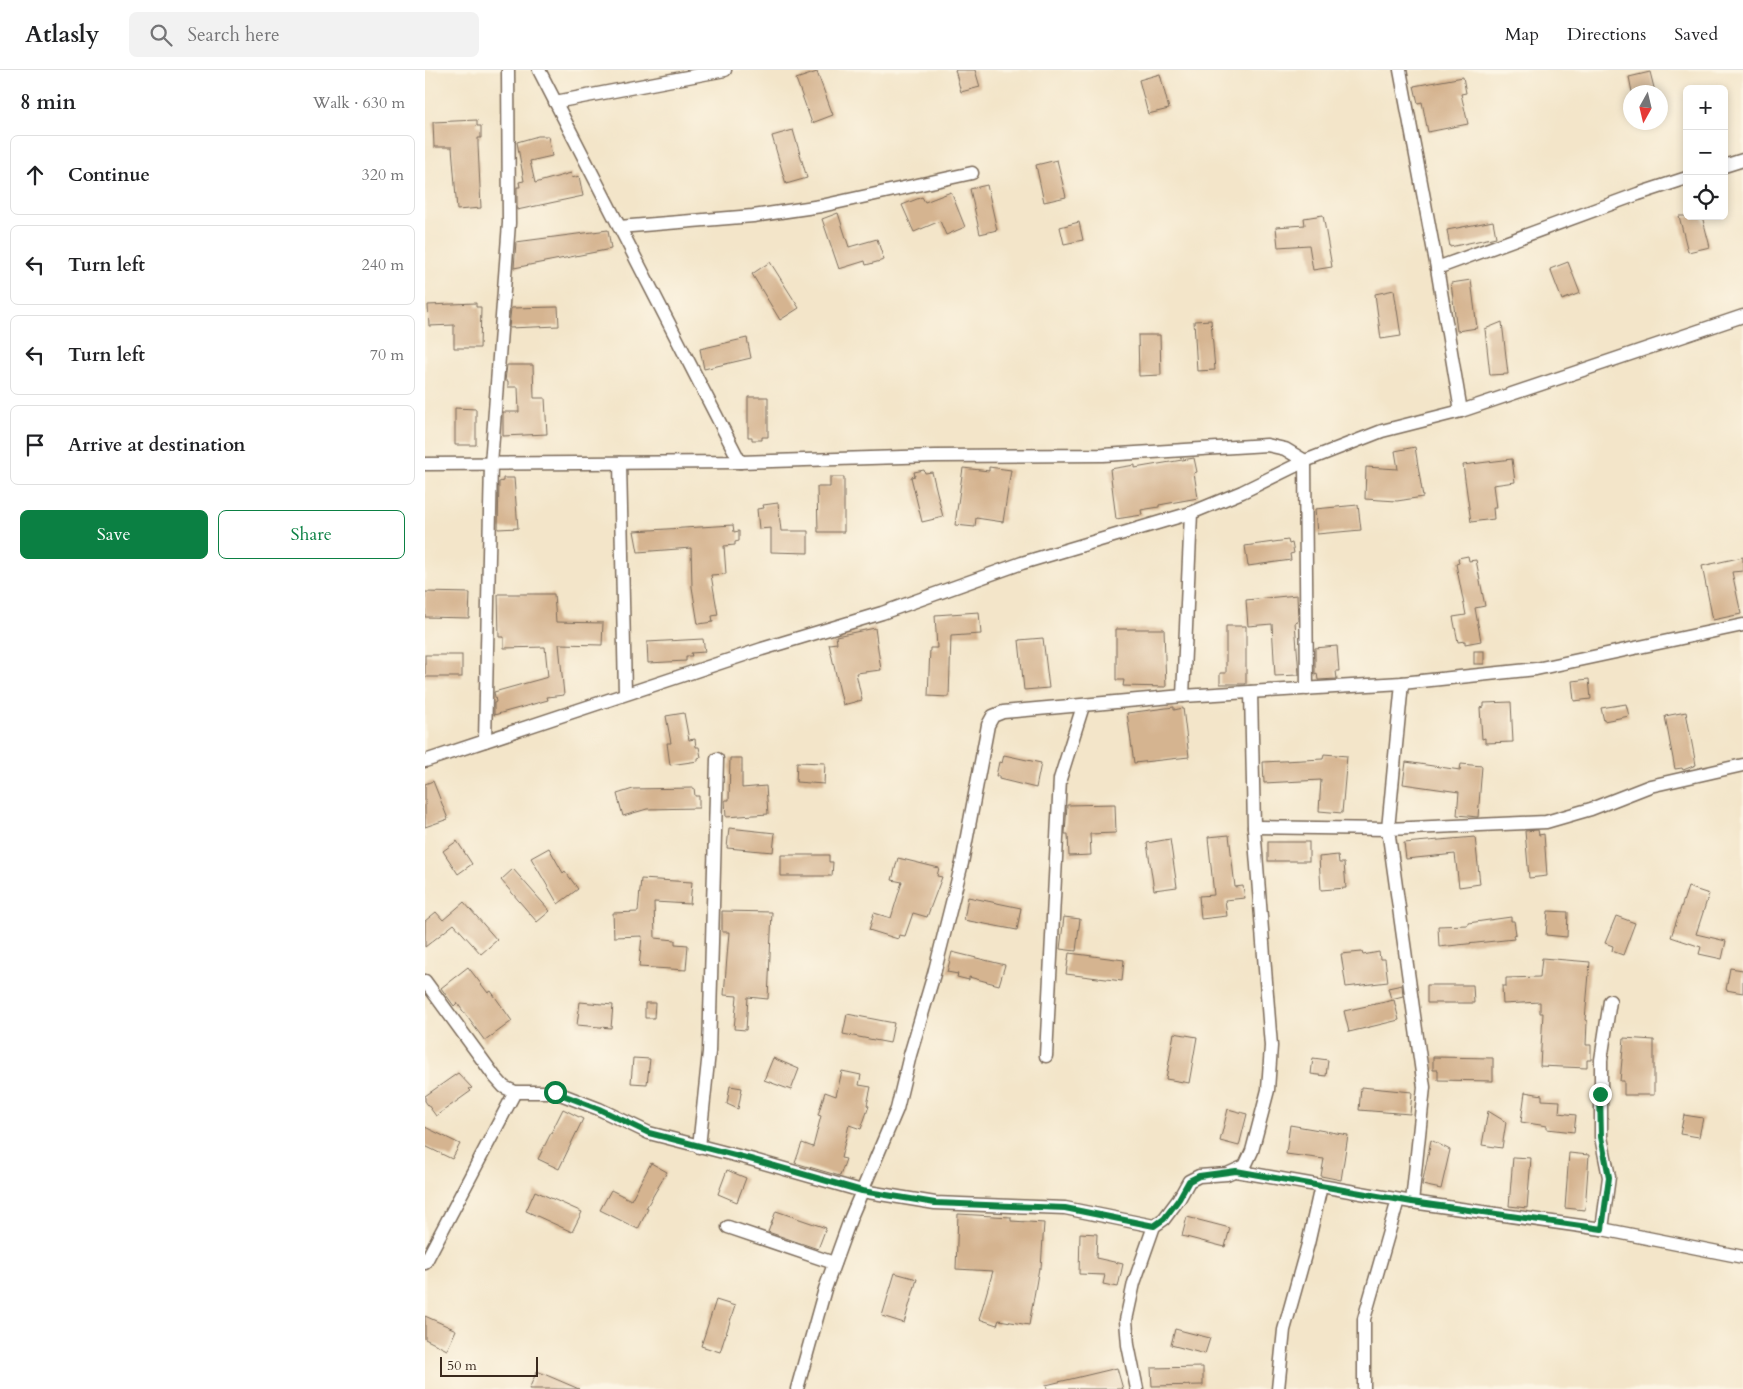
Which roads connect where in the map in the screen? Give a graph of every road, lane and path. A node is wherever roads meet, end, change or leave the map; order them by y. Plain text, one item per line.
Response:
1 (508, 70) edge
2 (539, 70) edge
3 (725, 70) edge
4 (1400, 70) edge
5 (555, 102) junction
6 (1743, 160) edge
7 (1728, 165) edge
8 (972, 173) dead end
9 (1683, 179) edge
10 (619, 227) junction
11 (1437, 268) junction
12 (1743, 316) edge
13 (1461, 410) junction
14 (1305, 461) junction
15 (740, 462) junction
16 (620, 463) junction
17 (425, 464) edge
18 (491, 464) junction
19 (1191, 513) junction
20 (1743, 625) edge
21 (1402, 683) junction
22 (1307, 689) junction
23 (1251, 692) junction
24 (625, 693) junction
25 (1183, 696) junction
26 (1083, 706) junction
27 (485, 741) junction
28 (717, 759) dead end
29 (425, 762) edge
30 (1743, 765) edge
31 (1254, 827) junction
32 (1388, 829) junction
33 (425, 981) edge
34 (1610, 1000) dead end
35 (1046, 1056) dead end
36 (515, 1092) junction
37 (699, 1147) junction
38 (1236, 1171) junction
39 (1321, 1186) junction
40 (862, 1191) junction
41 (1397, 1200) junction
42 (1412, 1202) junction
43 (1154, 1226) junction
44 (728, 1227) dead end
45 (1602, 1229) junction
46 (1743, 1257) edge
47 (425, 1263) edge
48 (834, 1263) junction
49 (797, 1389) edge
50 (1137, 1389) edge
51 (1278, 1389) edge
52 (1364, 1389) edge

1 - 18 street
2 - 5 street
3 - 5 street
4 - 11 street
5 - 10 street
6 - 7 street
8 - 10 street
9 - 11 street
10 - 15 street
11 - 13 street
12 - 13 street
13 - 14 street
14 - 15 street
14 - 19 street
14 - 22 street
15 - 16 street
16 - 18 street
16 - 24 street
17 - 18 street
18 - 27 street
19 - 24 street
19 - 25 street
20 - 21 street
21 - 22 street
21 - 32 street
22 - 23 street
23 - 25 street
23 - 31 street
24 - 27 street
25 - 26 street
26 - 35 street
26 - 40 street
27 - 29 street
28 - 37 street
30 - 32 street
31 - 32 street
31 - 38 street
32 - 42 street
33 - 36 street
34 - 45 street
36 - 37 street
36 - 47 street
37 - 40 street
38 - 39 street
38 - 43 street
39 - 41 street
39 - 51 street
40 - 43 street
40 - 48 street
41 - 42 street
41 - 52 street
42 - 45 street
43 - 50 street
44 - 48 street
45 - 46 street
48 - 49 street

